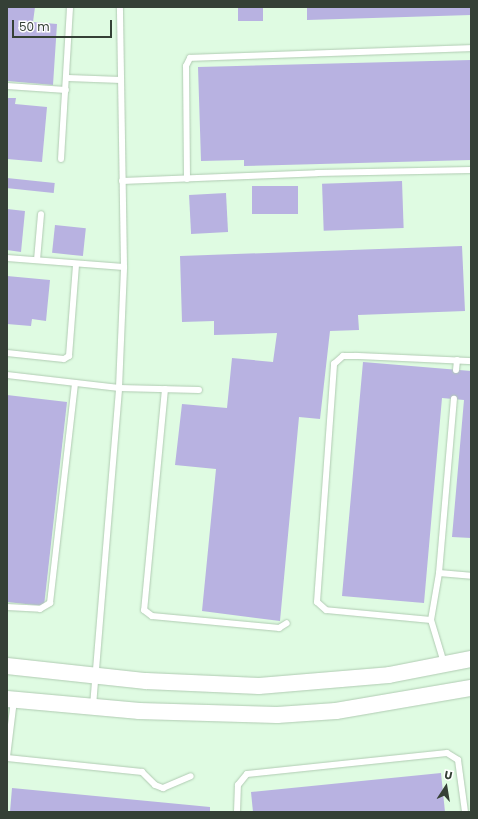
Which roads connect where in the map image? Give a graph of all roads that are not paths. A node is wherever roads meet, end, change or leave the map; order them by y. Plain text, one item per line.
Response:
1 (70, 7) edge
2 (120, 7) edge
3 (471, 48) edge
4 (68, 78) junction
5 (121, 80) junction
6 (7, 86) edge
7 (66, 90) junction
8 (61, 159) dead end
9 (471, 170) edge
10 (187, 179) junction
11 (122, 181) junction
12 (41, 214) dead end
13 (7, 258) edge
14 (37, 260) junction
15 (76, 265) junction
16 (124, 267) junction
17 (7, 353) edge
18 (457, 360) junction
19 (471, 362) edge
20 (456, 370) dead end
21 (7, 375) edge
22 (75, 383) junction
23 (119, 388) junction
24 (165, 389) junction
25 (199, 390) dead end
26 (454, 399) dead end
27 (439, 573) junction
28 (471, 576) edge
29 (7, 607) edge
30 (431, 620) junction
31 (287, 623) dead end
32 (471, 659) edge
33 (444, 663) junction
34 (7, 666) edge
35 (96, 675) junction
36 (471, 688) edge
37 (10, 700) edge
38 (93, 706) junction
39 (7, 758) edge
40 (191, 776) dead end
41 (237, 812) edge
42 (465, 812) edge

1 - 4 lane
2 - 5 lane
3 - 10 lane
4 - 5 lane
4 - 7 lane
5 - 11 lane
6 - 7 lane
7 - 8 lane
9 - 10 lane
10 - 11 lane
11 - 16 lane
12 - 14 lane
13 - 14 lane
14 - 15 lane
15 - 16 lane
15 - 17 lane
16 - 23 lane
18 - 19 lane
18 - 20 lane
18 - 30 lane
21 - 22 lane
22 - 23 lane
22 - 29 lane
23 - 24 lane
23 - 35 lane
24 - 25 lane
24 - 31 lane
26 - 27 lane
27 - 28 lane
27 - 30 lane
30 - 33 lane
32 - 33 street
33 - 35 street
34 - 35 street
35 - 38 lane
36 - 38 street
37 - 38 street
37 - 39 lane
39 - 40 lane
41 - 42 lane

